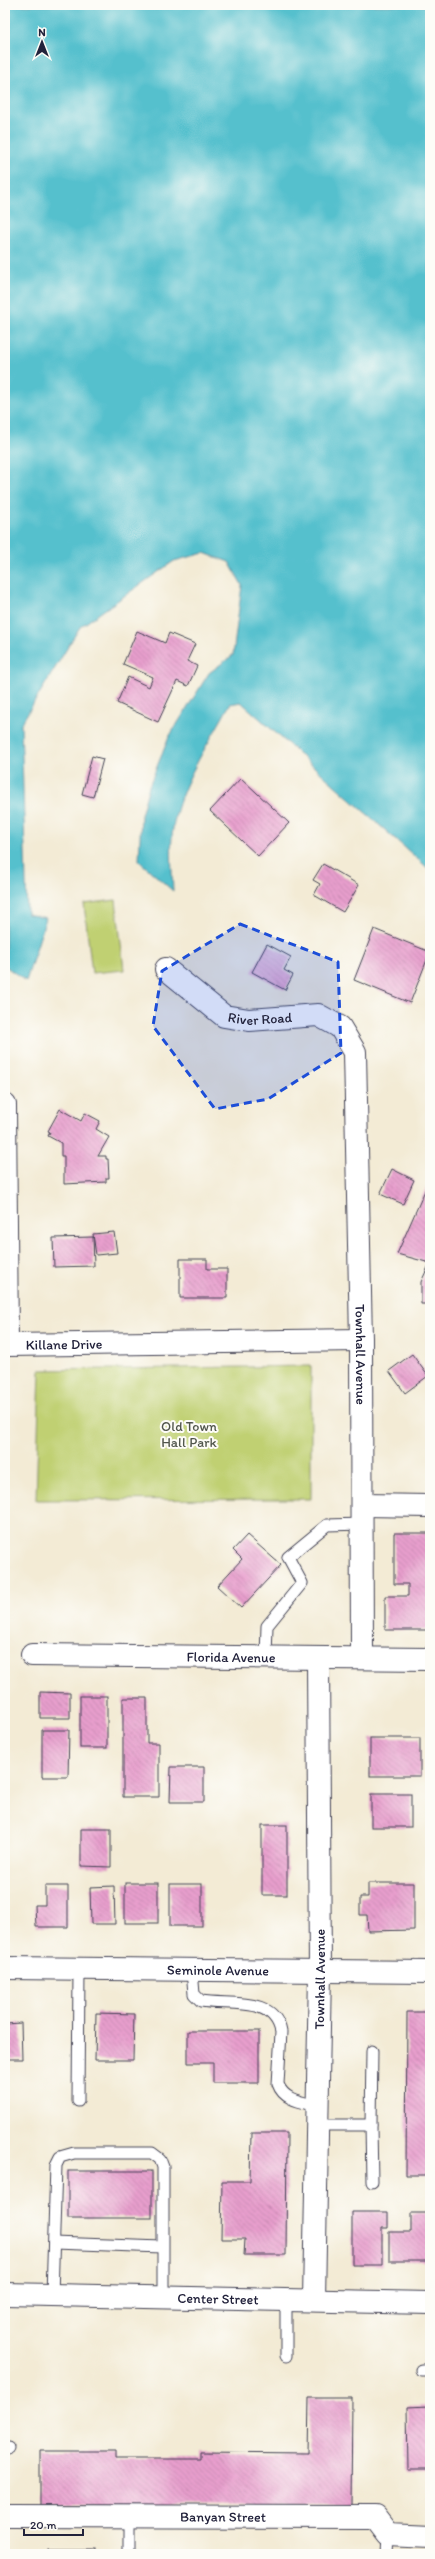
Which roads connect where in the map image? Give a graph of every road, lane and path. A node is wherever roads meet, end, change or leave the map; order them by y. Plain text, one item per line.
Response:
1 (166, 969) dead end
2 (355, 1052) joint
3 (5, 1106) edge
4 (361, 1340) junction
5 (430, 1506) edge
6 (362, 1514) junction
7 (32, 1655) dead end
8 (266, 1657) junction
9 (362, 1657) junction
10 (318, 1658) junction
11 (430, 1659) edge
12 (5, 1968) edge
13 (79, 1969) junction
14 (192, 1970) junction
15 (320, 1972) junction
16 (430, 1972) edge
17 (372, 2052) dead end
18 (78, 2100) dead end
19 (318, 2115) junction
20 (371, 2125) junction
21 (372, 2182) dead end
22 (54, 2244) junction
23 (162, 2247) junction
24 (5, 2294) edge
25 (52, 2295) junction
26 (162, 2297) junction
27 (286, 2300) junction
28 (314, 2300) junction
29 (430, 2303) edge
30 (286, 2356) dead end
31 (8, 2516) dead end
32 (129, 2516) junction
33 (430, 2536) edge
34 (387, 2544) edge
35 (129, 2554) edge

1 - 2 street, River Road
2 - 4 street, Townhall Avenue
3 - 4 street, Killane Drive
4 - 6 street, Townhall Avenue
5 - 6 street
6 - 8 lane
6 - 9 street, Townhall Avenue
7 - 8 street, Florida Avenue
8 - 10 street, Florida Avenue
9 - 10 street, Florida Avenue
9 - 11 street, Florida Avenue
10 - 15 street, Townhall Avenue
12 - 13 street, Seminole Avenue
13 - 14 street, Seminole Avenue
13 - 18 lane
14 - 15 street, Seminole Avenue
14 - 19 lane
15 - 16 street, Seminole Avenue
15 - 19 street, Townhall Avenue
17 - 20 lane
19 - 20 lane
19 - 28 street, Townhall Avenue
20 - 21 lane
22 - 23 lane
22 - 23 lane
22 - 25 lane
23 - 26 lane
24 - 25 street, Center Street
25 - 26 street, Center Street
26 - 27 street, Center Street
27 - 28 street, Center Street
27 - 30 lane
28 - 29 street, Center Street
31 - 32 street, Banyan Street
32 - 34 street, Banyan Street
32 - 35 lane
33 - 34 street, Banyan Street

